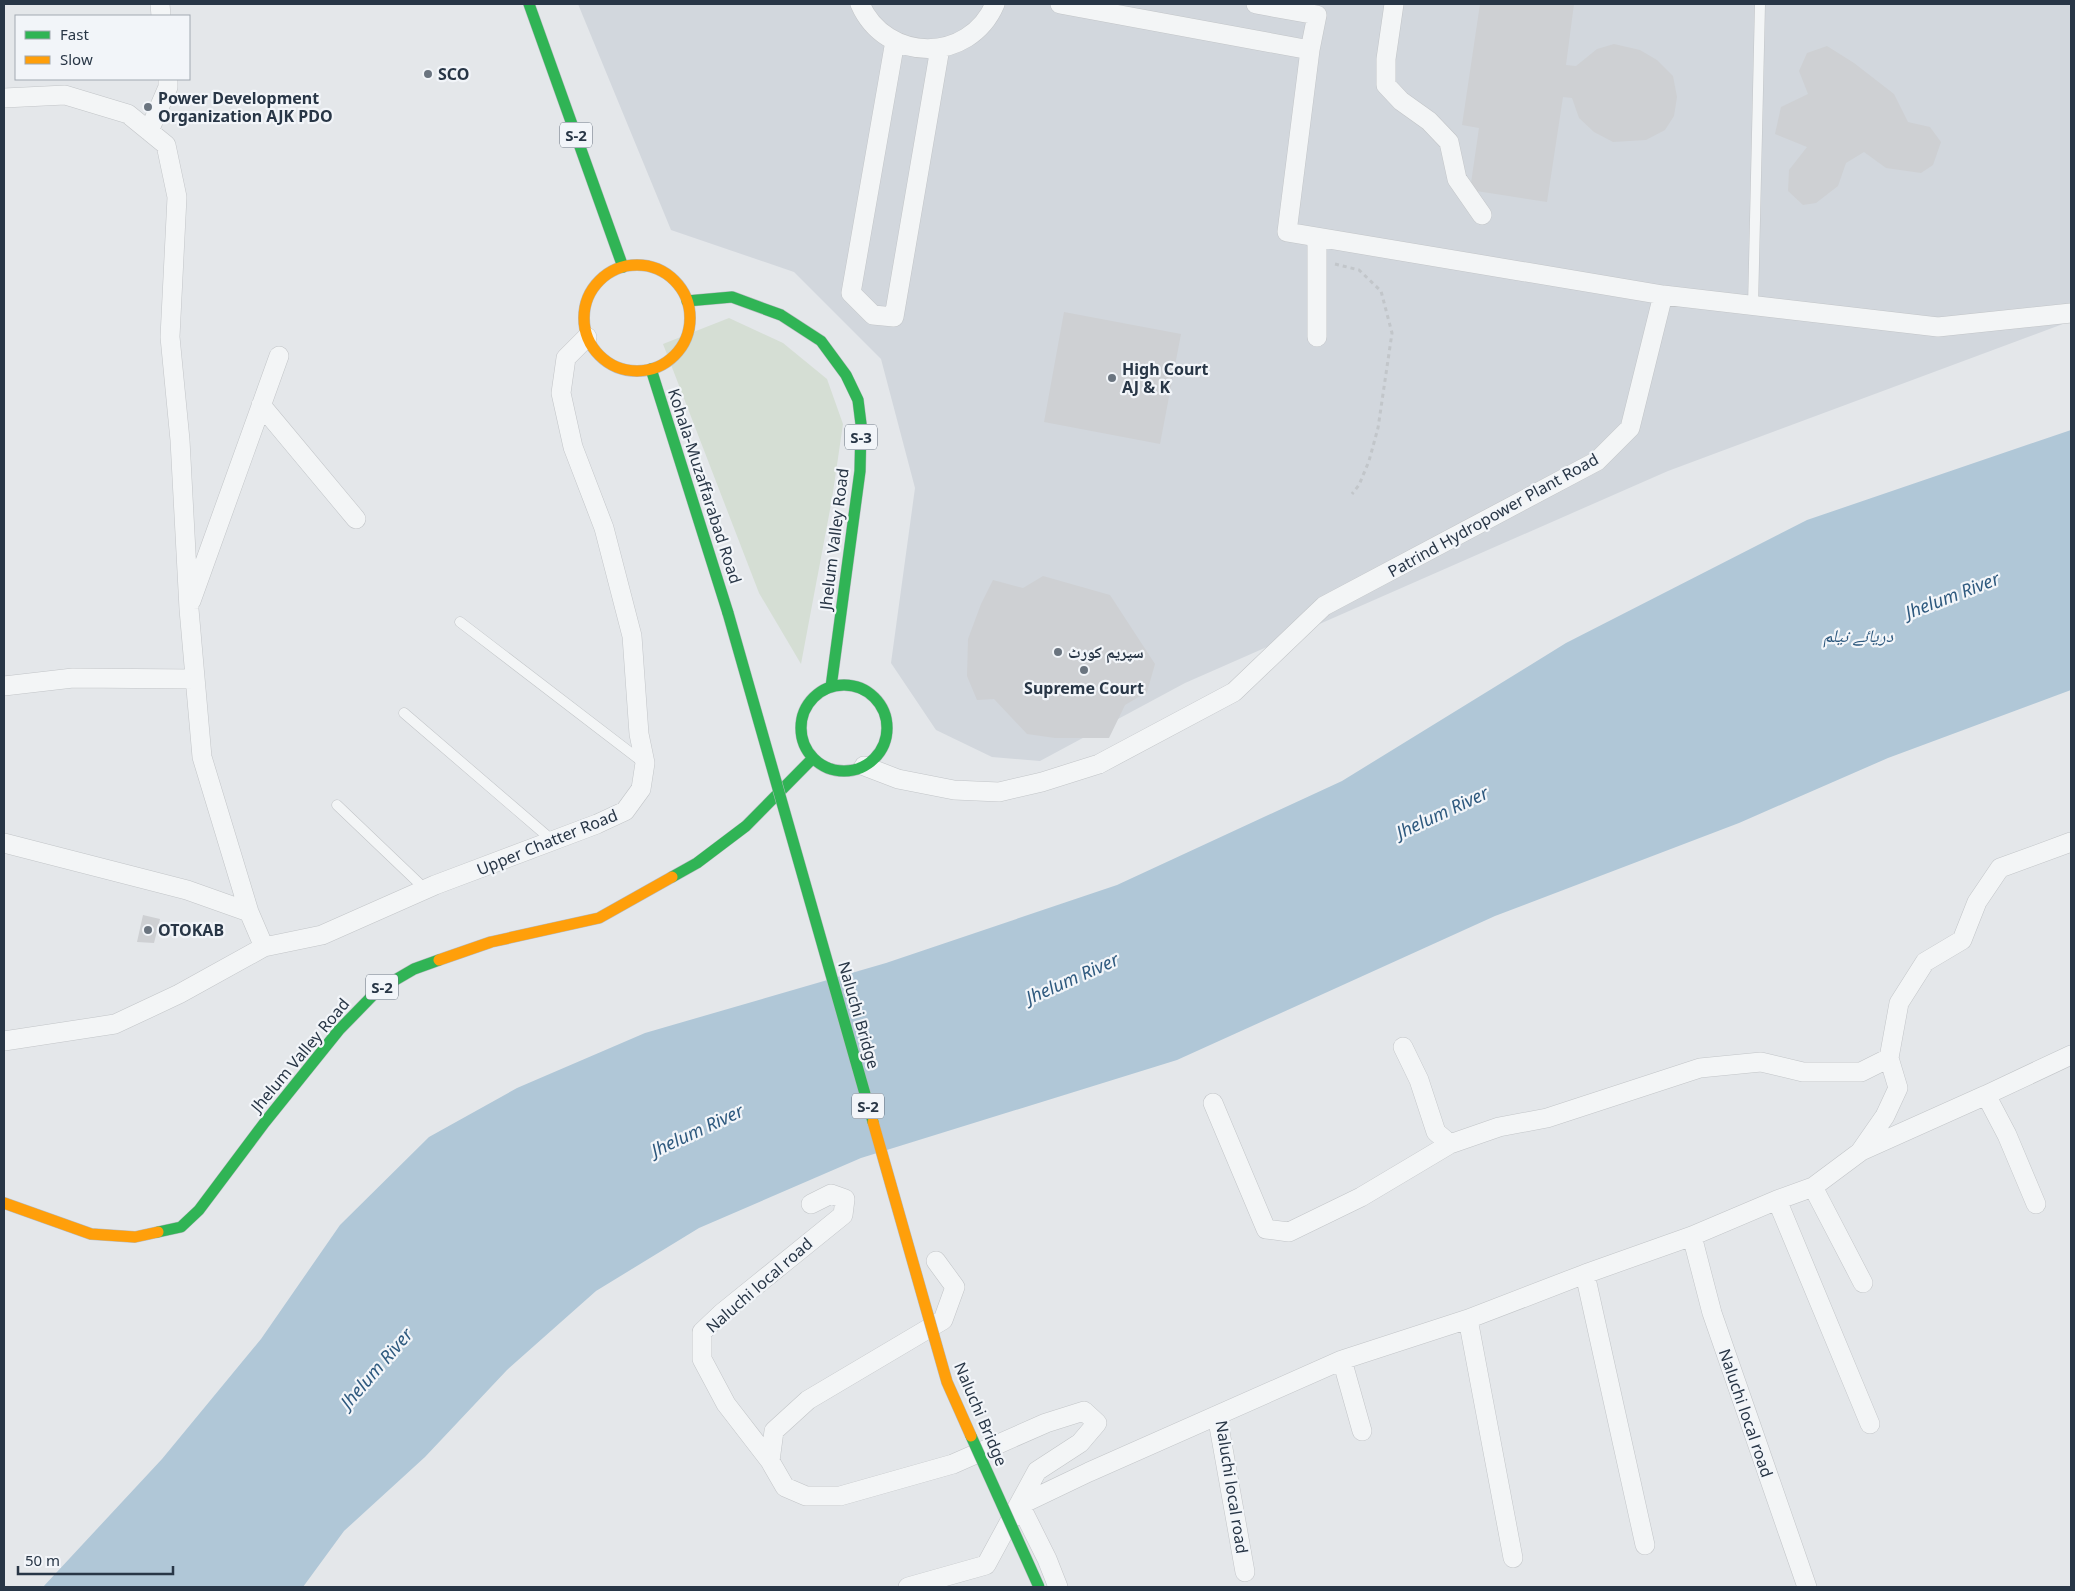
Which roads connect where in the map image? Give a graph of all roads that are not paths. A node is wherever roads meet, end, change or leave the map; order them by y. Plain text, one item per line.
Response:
1 (529, 4) edge
2 (860, 4) edge
3 (995, 4) edge
4 (1060, 4) edge
5 (1256, 4) edge
6 (1394, 4) edge
7 (1760, 4) edge
8 (895, 41) junction
9 (940, 48) junction
10 (1310, 50) junction
11 (168, 80) edge
12 (4, 98) edge
13 (149, 131) junction
14 (1482, 215) dead end
15 (1318, 237) junction
16 (623, 267) junction
17 (1663, 295) junction
18 (688, 301) junction
19 (1753, 306) junction
20 (2071, 313) edge
21 (587, 337) junction
22 (1317, 337) dead end
23 (278, 356) dead end
24 (651, 369) junction
25 (261, 405) junction
26 (356, 519) dead end
27 (188, 609) junction
28 (728, 614) joint
29 (460, 622) dead end
30 (195, 679) junction
31 (4, 686) edge
32 (831, 687) junction
33 (404, 713) dead end
34 (813, 758) junction
35 (645, 763) junction
36 (864, 766) junction
37 (337, 805) dead end
38 (553, 842) junction
39 (2071, 842) edge
40 (4, 843) edge
41 (425, 889) junction
42 (249, 912) junction
43 (264, 947) junction
44 (4, 1040) edge
45 (1402, 1047) dead end
46 (2071, 1056) edge
47 (1889, 1058) junction
48 (1986, 1095) junction
49 (1213, 1103) dead end
50 (1450, 1144) junction
51 (1860, 1152) junction
52 (1813, 1186) junction
53 (1777, 1200) junction
54 (4, 1203) edge
55 (811, 1204) dead end
56 (2036, 1204) dead end
57 (1692, 1236) junction
58 (936, 1261) dead end
59 (1585, 1274) junction
60 (1863, 1283) dead end
61 (1468, 1319) junction
62 (1342, 1360) junction
63 (1217, 1415) junction
64 (1870, 1424) dead end
65 (1362, 1431) dead end
66 (770, 1461) junction
67 (1020, 1505) junction
68 (1645, 1546) dead end
69 (1513, 1558) dead end
70 (1245, 1572) dead end
71 (908, 1587) edge
72 (1039, 1587) edge
73 (1058, 1587) edge
74 (1807, 1587) edge

1 - 16 highway, S-2
2 - 8 street
3 - 9 street
4 - 10 street
5 - 10 street
6 - 14 street
7 - 19 lane
8 - 9 street
8 - 9 street
10 - 15 street
11 - 13 street
12 - 13 street
13 - 27 street
15 - 17 street
15 - 22 street
16 - 18 highway
16 - 21 highway
17 - 19 street
17 - 36 street, Patrind Hydropower Plant Road
18 - 24 highway
18 - 32 highway, Jhelum Valley Road / S-3
19 - 20 street
21 - 24 highway
21 - 35 street, Upper Chatter Road
23 - 25 street
24 - 28 highway, Kohala-Muzaffarabad Road / S-2
25 - 26 street
25 - 27 street
27 - 30 street
28 - 72 highway, Naluchi Bridge / S-2, bridge
29 - 35 lane
30 - 31 street
30 - 42 street
32 - 34 highway
32 - 36 highway
33 - 38 lane
34 - 36 highway
34 - 54 highway, Jhelum Valley Road / S-2
35 - 38 street, Upper Chatter Road
37 - 41 lane
38 - 41 street, Upper Chatter Road
39 - 47 street
40 - 42 street
41 - 43 street, Upper Chatter Road
42 - 43 street
43 - 44 street, Upper Chatter Road
45 - 50 street
46 - 48 street
47 - 50 street
47 - 51 street
48 - 51 street
48 - 56 street
49 - 50 street
51 - 52 street
52 - 53 street
52 - 60 street
53 - 57 street
53 - 64 street
55 - 66 street, Naluchi local road
57 - 59 street
57 - 74 street, Naluchi local road
58 - 66 street
59 - 61 street
59 - 68 street
61 - 62 street, Naluchi local road
61 - 69 street
62 - 63 street, Naluchi local road
62 - 65 street
63 - 67 street
63 - 70 street, Naluchi local road
66 - 67 street, Naluchi local road
67 - 71 street
67 - 73 street

